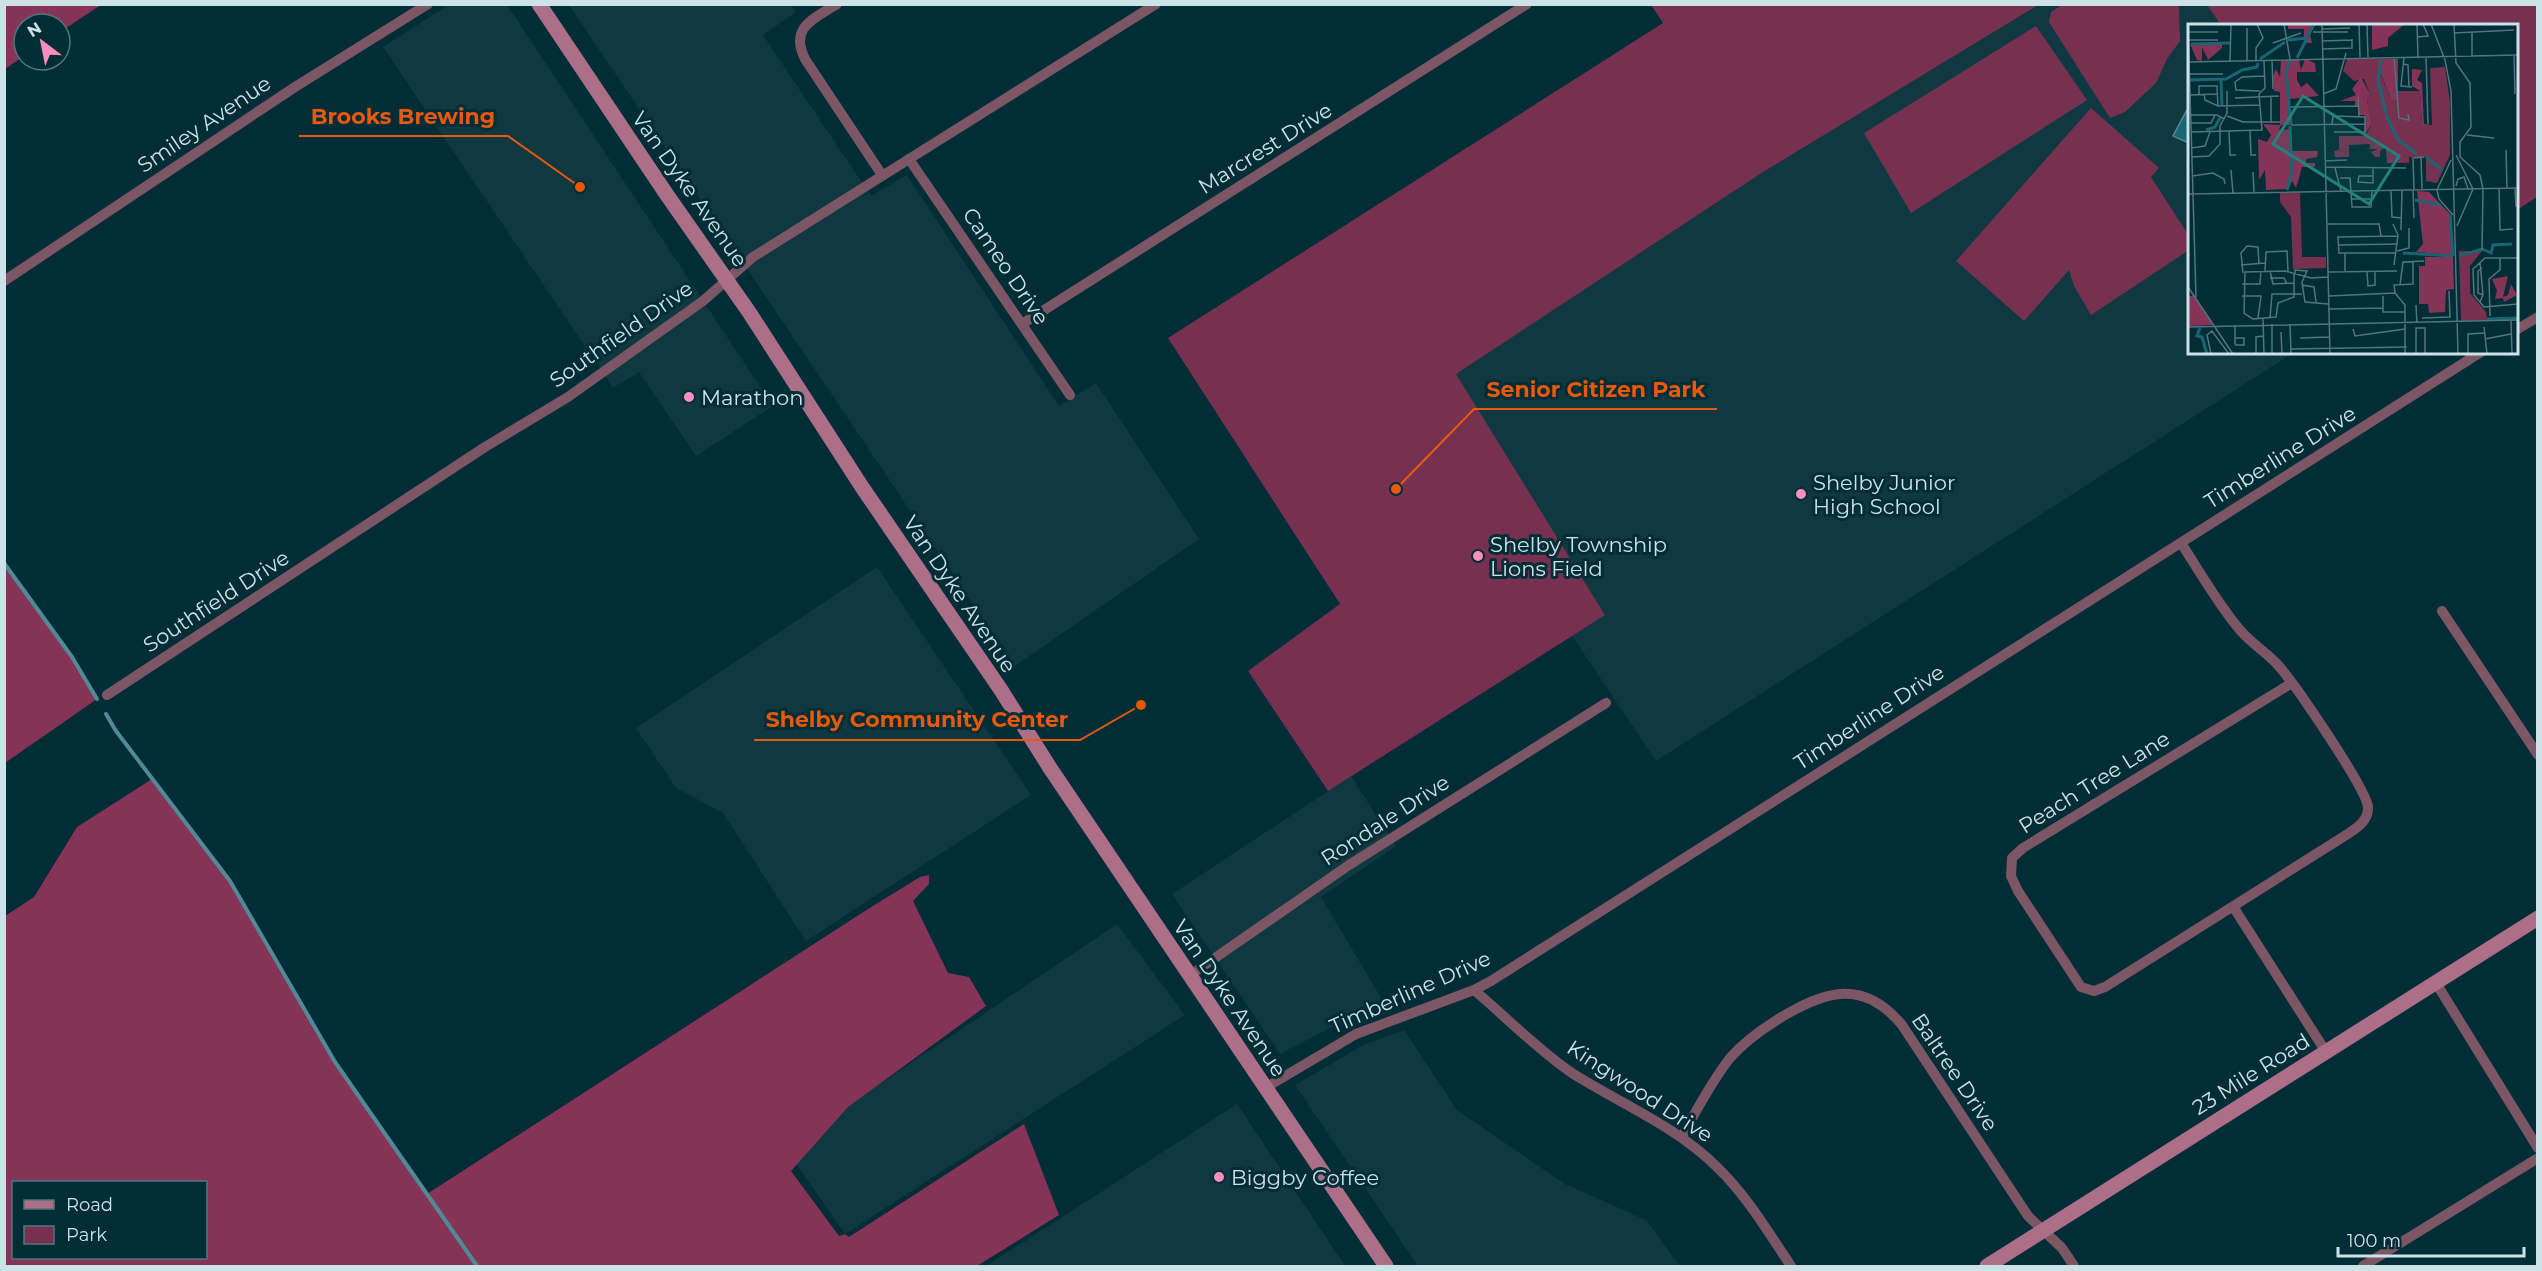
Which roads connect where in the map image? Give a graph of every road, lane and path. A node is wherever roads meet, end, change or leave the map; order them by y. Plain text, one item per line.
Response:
1 (428, 4) edge
2 (539, 4) edge
3 (837, 4) edge
4 (1156, 4) edge
5 (1527, 4) edge
6 (909, 159) junction
7 (882, 175) junction
8 (726, 278) junction
9 (4, 281) edge
10 (2538, 317) edge
11 (1023, 324) junction
12 (2518, 329) edge
13 (2478, 354) edge
14 (1070, 395) dead end
15 (2181, 543) junction
16 (2442, 611) dead end
17 (2292, 683) junction
18 (107, 695) dead end
19 (1605, 703) dead end
20 (2538, 755) edge
21 (2234, 908) junction
22 (2538, 918) edge
23 (1189, 975) junction
24 (2436, 983) junction
25 (1474, 990) junction
26 (2326, 1052) junction
27 (1265, 1088) junction
28 (1682, 1136) junction
29 (2538, 1148) edge
30 (2538, 1158) edge
31 (2045, 1230) junction
32 (1386, 1266) edge
33 (1791, 1266) edge
34 (1987, 1266) edge
35 (2074, 1266) edge
36 (2362, 1266) edge

1 - 9 street, Smiley Avenue
2 - 8 main road, Van Dyke Avenue
3 - 7 street
4 - 6 street, Southfield Drive
5 - 11 street, Marcrest Drive
6 - 7 street, Southfield Drive
6 - 11 street, Cameo Drive
7 - 8 street, Southfield Drive
8 - 18 street, Southfield Drive
8 - 23 main road, Van Dyke Avenue
10 - 12 street
11 - 14 street, Cameo Drive
13 - 15 street, Timberline Drive
15 - 17 street
15 - 25 street, Timberline Drive
16 - 20 street
17 - 21 street
17 - 21 street, Peach Tree Lane
19 - 23 street, Rondale Drive
21 - 26 street
22 - 24 main road, 23 Mile Road
23 - 27 main road, Van Dyke Avenue
24 - 26 main road, 23 Mile Road
24 - 29 street
25 - 27 street, Timberline Drive
25 - 28 street, Kingwood Drive
26 - 31 main road, 23 Mile Road
27 - 32 main road, Van Dyke Avenue
28 - 31 street, Baltree Drive
28 - 33 street, Kingwood Drive
30 - 36 street
31 - 34 main road, 23 Mile Road
31 - 35 street, Baltree Drive

